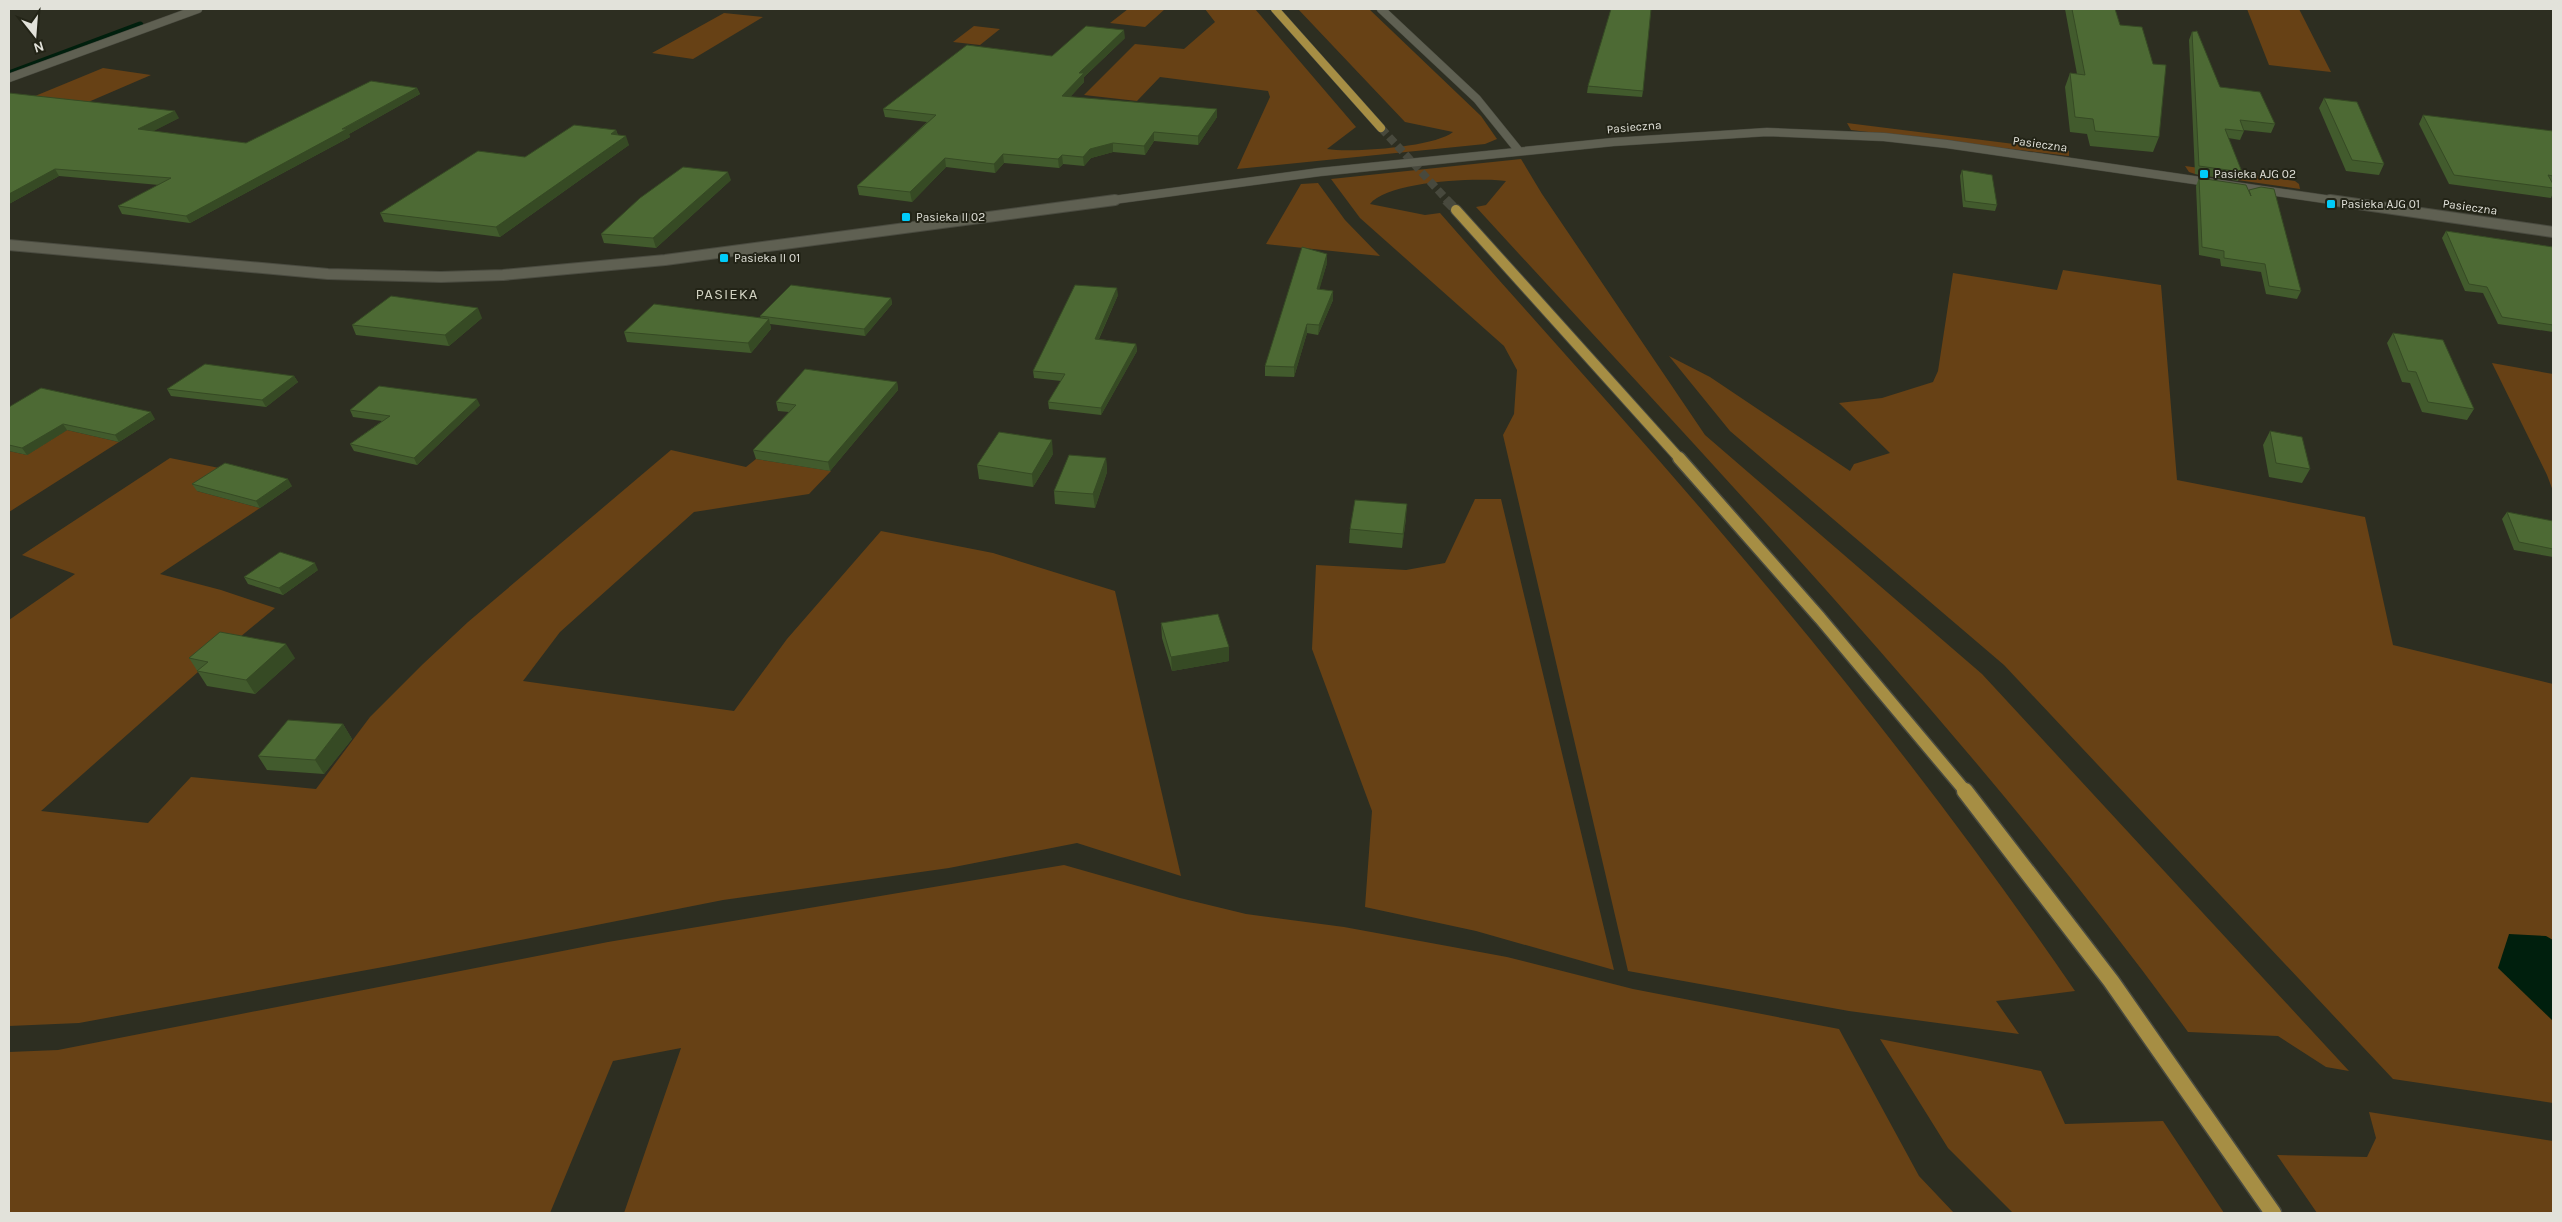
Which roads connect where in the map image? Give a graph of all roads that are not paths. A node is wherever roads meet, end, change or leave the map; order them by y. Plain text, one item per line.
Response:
1 (198, 9) edge
2 (1275, 9) edge
3 (1381, 9) edge
4 (9, 78) edge
5 (1382, 128) tunnel mouth
6 (1519, 150) junction
7 (1456, 210) tunnel mouth
8 (2553, 232) edge
9 (9, 245) edge
10 (2273, 1213) edge

1 - 4 street
2 - 5 main road
3 - 6 street
6 - 8 street, Pasieczna
6 - 9 street, Pasieczna
7 - 10 main road

